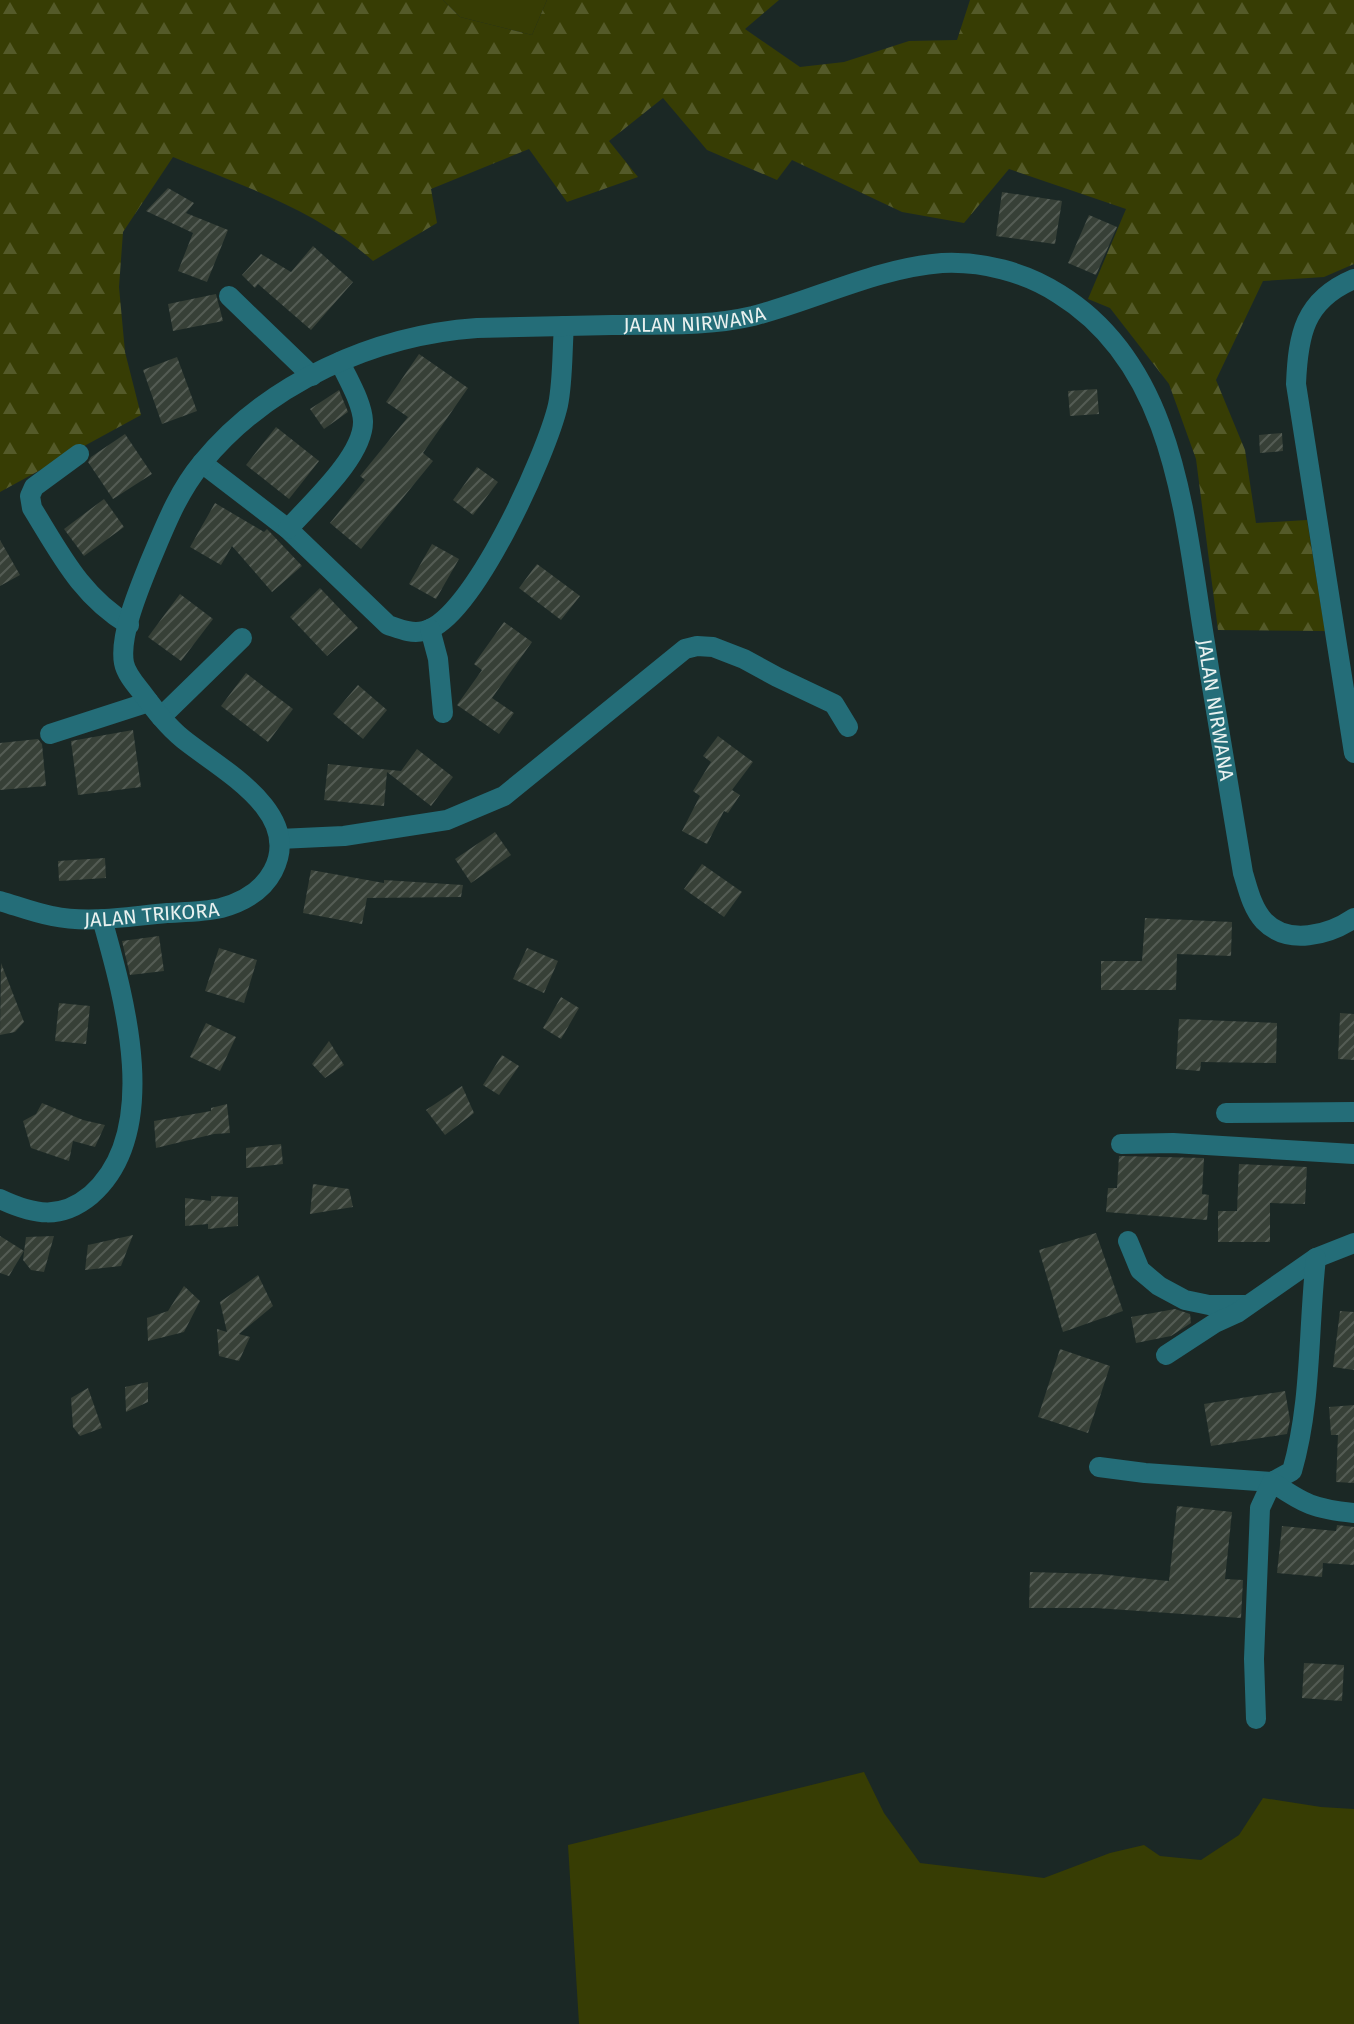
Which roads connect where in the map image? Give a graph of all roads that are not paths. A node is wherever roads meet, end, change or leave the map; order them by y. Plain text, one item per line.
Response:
1 (1354, 279) edge
2 (229, 296) dead end
3 (564, 326) junction
4 (340, 362) junction
5 (312, 376) junction
6 (79, 454) dead end
7 (202, 463) junction
8 (288, 529) junction
9 (129, 625) junction
10 (430, 629) junction
11 (242, 638) dead end
12 (155, 709) junction
13 (443, 713) dead end
14 (848, 727) dead end
15 (50, 734) dead end
16 (1354, 753) edge
17 (279, 847) junction
18 (0, 901) edge
19 (1354, 918) edge
20 (102, 919) junction
21 (1354, 1112) edge
22 (1226, 1113) dead end
23 (1121, 1144) dead end
24 (1354, 1154) edge
25 (0, 1199) edge
26 (1128, 1241) dead end
27 (1354, 1243) edge
28 (1316, 1258) junction
29 (1245, 1305) junction
30 (1166, 1355) dead end
31 (1099, 1467) dead end
32 (1272, 1482) junction
33 (1354, 1513) edge
34 (1256, 1719) dead end

1 - 16 street
2 - 5 street
3 - 4 street, JALAN NIRWANA
3 - 10 street
3 - 19 street, JALAN NIRWANA
4 - 5 street, JALAN NIRWANA
4 - 8 street
5 - 7 street, JALAN NIRWANA
6 - 9 street
7 - 8 street
7 - 9 street, JALAN NIRWANA
8 - 10 street
9 - 12 street, JALAN NIRWANA
10 - 13 street
11 - 12 street
12 - 15 street
12 - 17 street, JALAN NIRWANA
14 - 17 street
17 - 20 street, JALAN TRIKORA
18 - 20 street, JALAN TRIKORA
20 - 25 street
21 - 22 street
23 - 24 street
26 - 29 street
27 - 28 street
28 - 29 street
28 - 32 street
29 - 30 street
31 - 32 street
32 - 33 street
32 - 34 street

